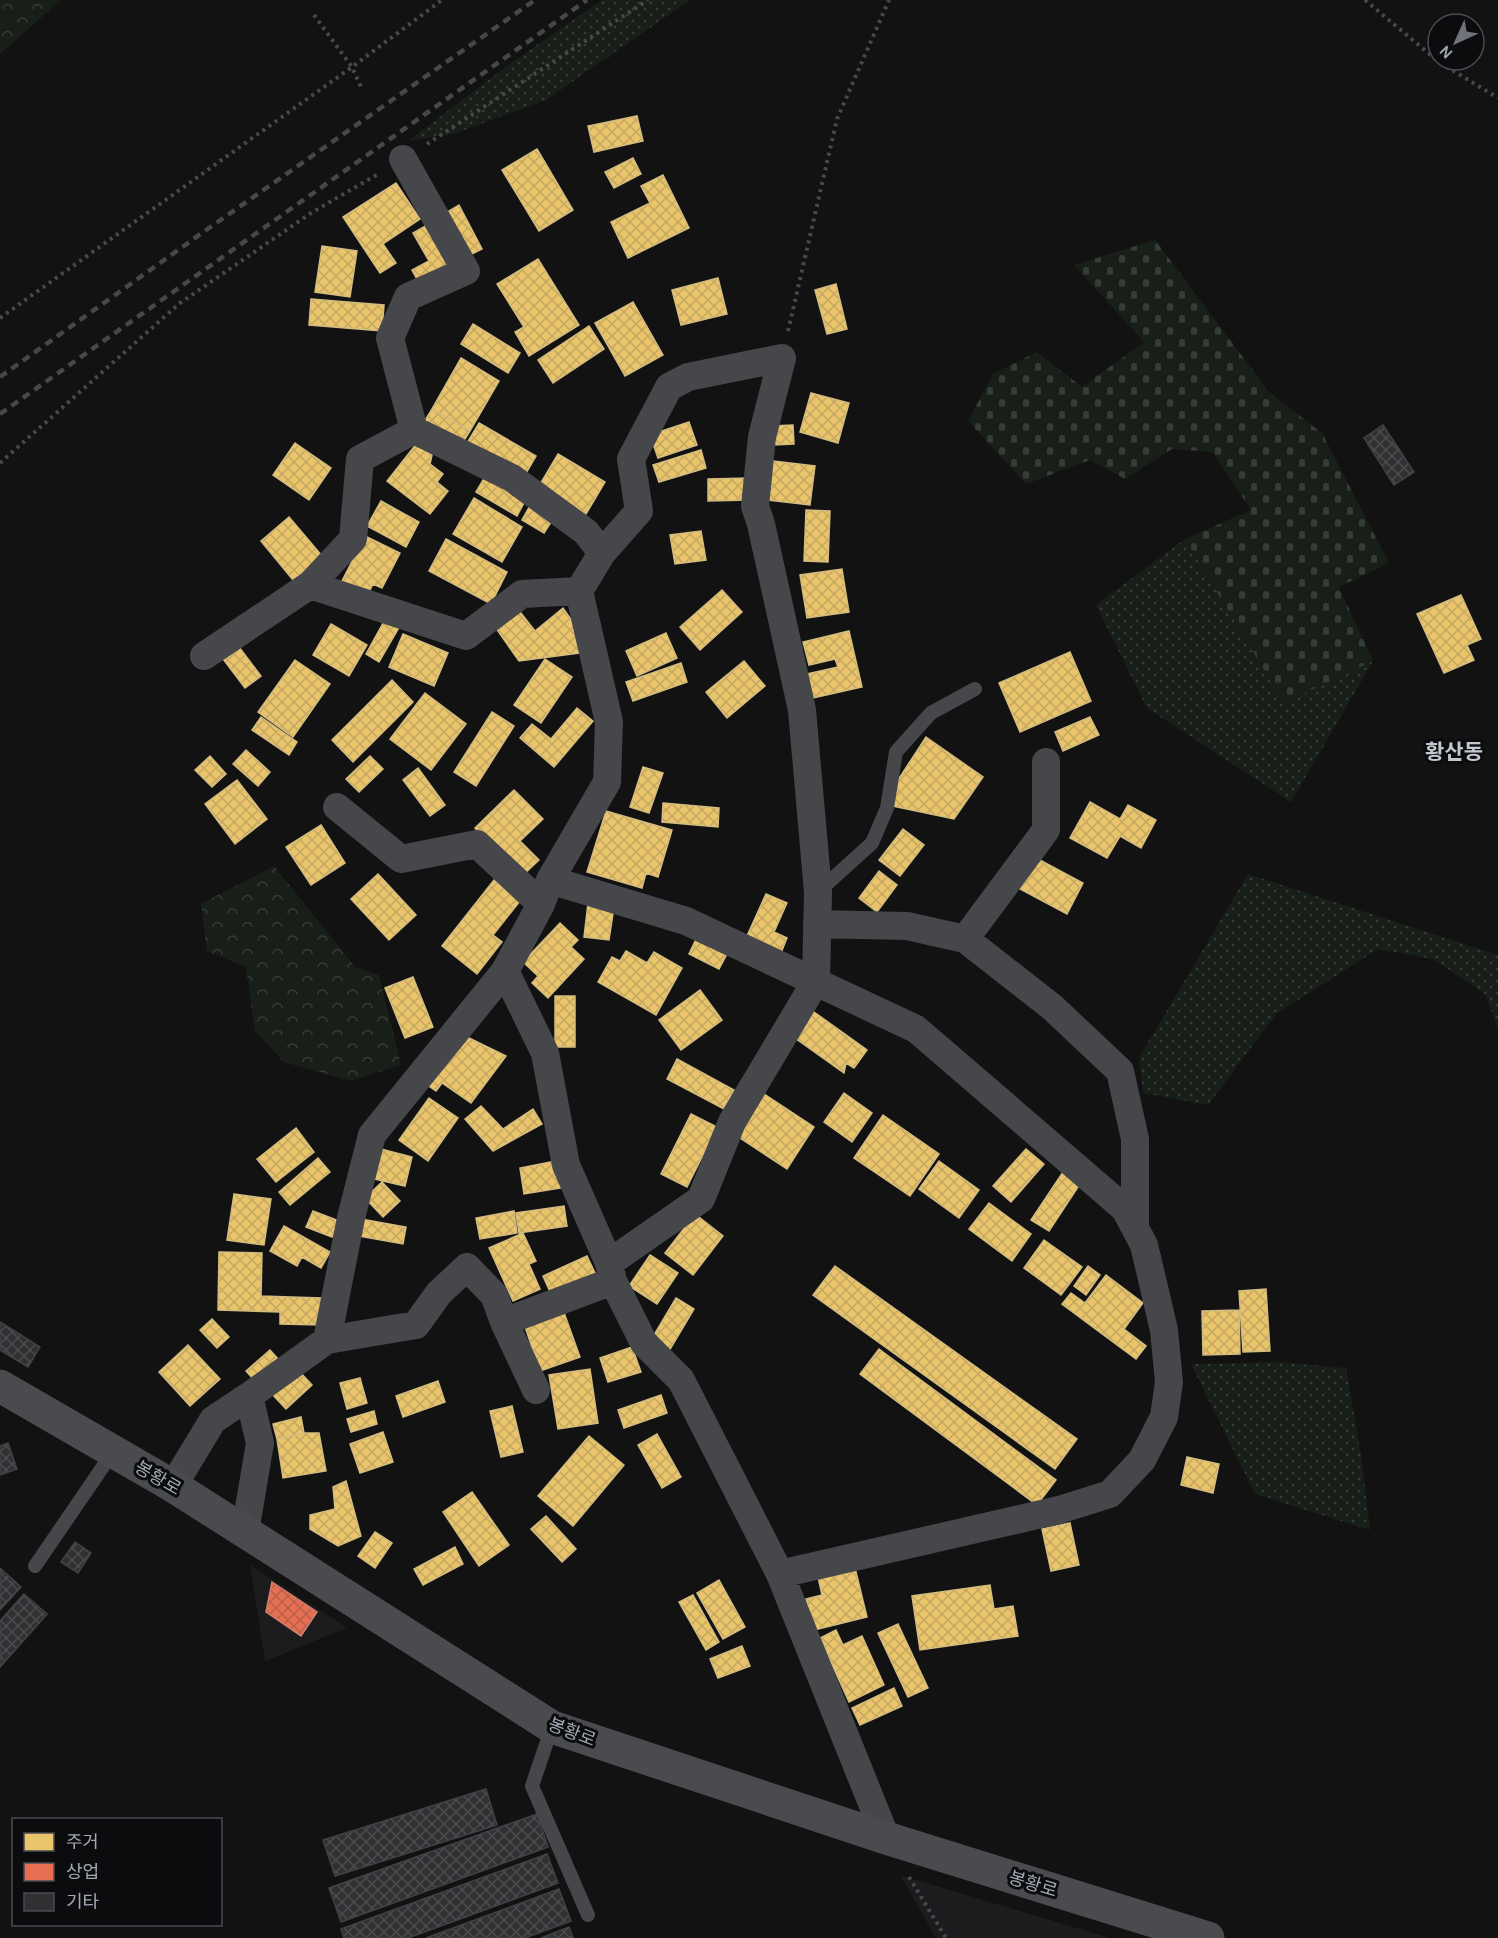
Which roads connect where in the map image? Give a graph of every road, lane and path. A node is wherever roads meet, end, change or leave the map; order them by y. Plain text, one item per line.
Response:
1 (442, 0) edge
2 (889, 0) edge
3 (1365, 0) edge
4 (314, 15) dead end
5 (352, 67) junction
6 (362, 87) dead end
7 (1498, 98) edge
8 (403, 159) dead end
9 (180, 303) dead end
10 (0, 318) edge
11 (782, 358) junction
12 (414, 430) junction
13 (0, 463) edge
14 (602, 553) junction
15 (310, 585) junction
16 (579, 591) junction
17 (204, 656) dead end
18 (975, 689) dead end
19 (1046, 762) dead end
20 (337, 807) dead end
21 (545, 892) junction
22 (818, 892) junction
23 (817, 924) junction
24 (965, 939) junction
25 (505, 971) junction
26 (816, 981) junction
27 (1135, 1228) junction
28 (611, 1272) junction
29 (504, 1322) junction
30 (327, 1340) junction
31 (0, 1386) edge
32 (536, 1390) dead end
33 (249, 1396) junction
34 (113, 1452) junction
35 (173, 1486) junction
36 (245, 1532) junction
37 (35, 1566) dead end
38 (780, 1574) junction
39 (552, 1728) junction
40 (886, 1838) junction
41 (588, 1915) dead end
42 (946, 1938) edge
43 (1208, 1938) edge

1 - 5 path
2 - 11 path
3 - 7 path
4 - 5 path
5 - 6 path
5 - 10 path
8 - 12 street
9 - 13 path
11 - 14 street
11 - 22 street
12 - 14 street
12 - 15 street
14 - 16 street
15 - 16 street
15 - 17 street
16 - 21 street
18 - 22 lane
19 - 24 street
20 - 21 street
21 - 25 street
21 - 26 street
22 - 23 street
23 - 24 street
23 - 26 street
24 - 27 street
25 - 28 street
25 - 30 street
26 - 27 street
26 - 28 street
27 - 38 street
28 - 29 street
28 - 38 street
29 - 30 street
29 - 32 street
30 - 33 street
31 - 34 street, 봉황로
33 - 35 street
33 - 36 street
34 - 35 street, 봉황로
34 - 37 lane
35 - 36 street, 봉황로
36 - 39 street, 봉황로
38 - 40 street
39 - 40 street, 봉황로
39 - 41 lane
40 - 42 path
40 - 43 street, 봉황로

